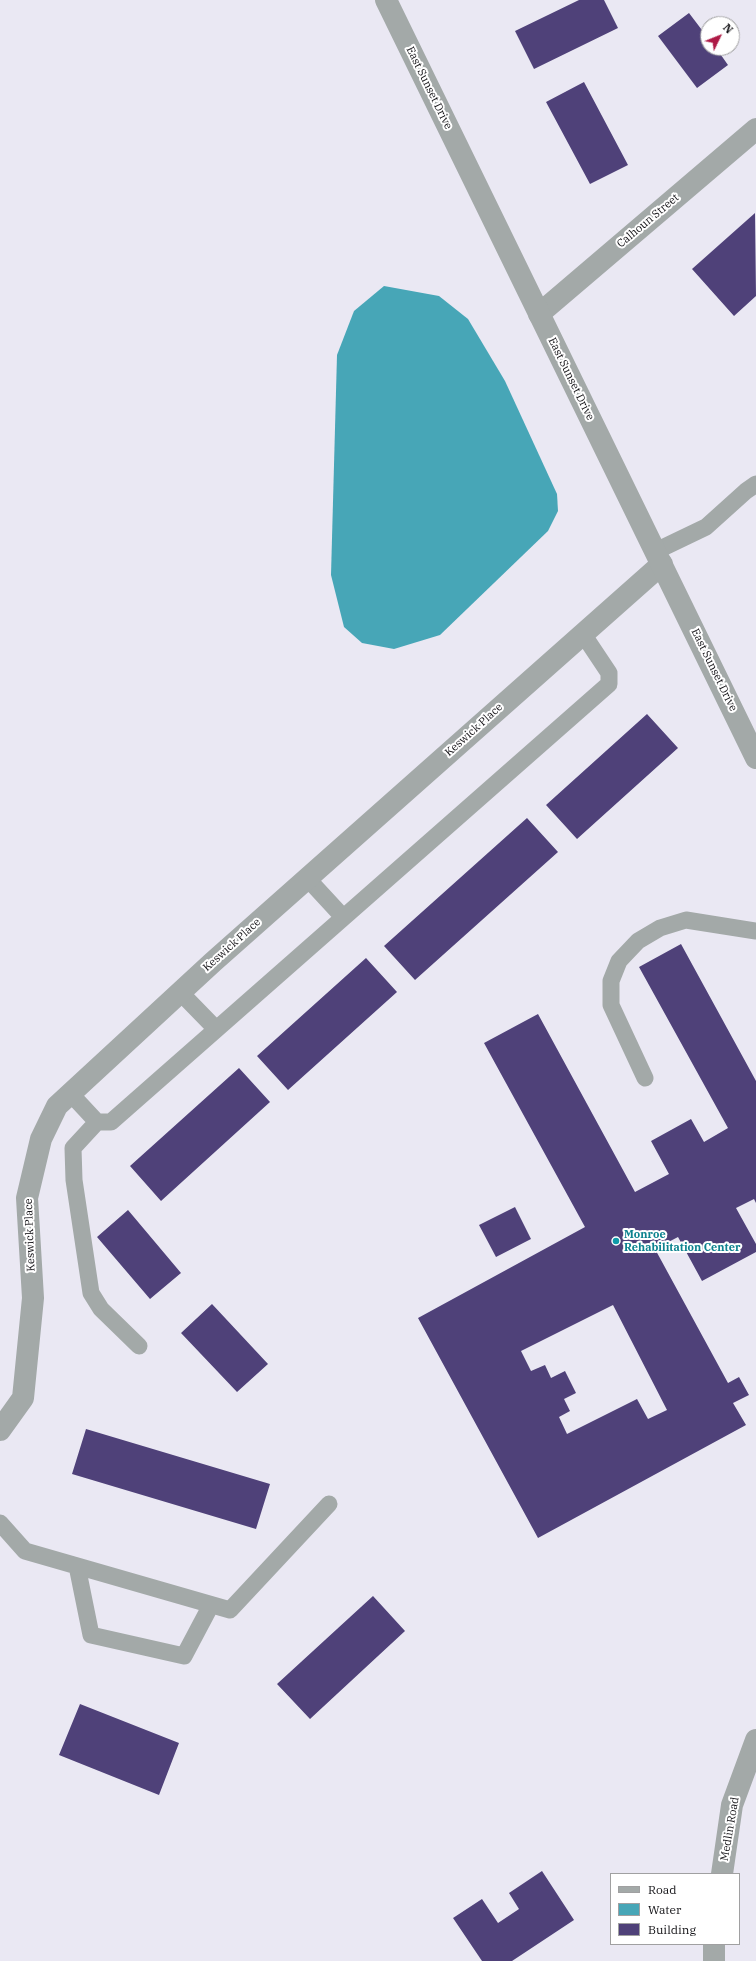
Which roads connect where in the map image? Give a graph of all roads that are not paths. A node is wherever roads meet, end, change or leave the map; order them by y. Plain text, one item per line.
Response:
1 (386, 0) edge
2 (756, 129) edge
3 (539, 314) junction
4 (756, 484) edge
5 (659, 557) junction
6 (583, 634) junction
7 (756, 758) edge
8 (307, 878) junction
9 (343, 918) junction
10 (756, 931) edge
11 (180, 992) junction
12 (216, 1029) junction
13 (645, 1078) dead end
14 (70, 1092) junction
15 (97, 1122) junction
16 (139, 1346) dead end
17 (0, 1430) edge
18 (329, 1504) dead end
19 (0, 1523) edge
20 (77, 1566) junction
21 (211, 1605) junction
22 (756, 1740) edge
23 (722, 1873) edge
24 (714, 1945) edge
25 (714, 1961) edge

1 - 3 street, East Sunset Drive
2 - 3 street, Calhoun Street
3 - 5 street, East Sunset Drive
4 - 5 lane
5 - 6 street, Keswick Place
5 - 7 street, East Sunset Drive
6 - 8 street, Keswick Place
6 - 9 lane
8 - 9 lane
8 - 11 street, Keswick Place
9 - 12 lane
10 - 13 lane
11 - 12 lane
11 - 14 street, Keswick Place
12 - 15 lane
14 - 15 lane
14 - 17 street, Keswick Place
15 - 16 lane
18 - 21 lane
19 - 20 lane
20 - 21 lane
20 - 21 lane
22 - 23 street, Medlin Road
24 - 25 street

